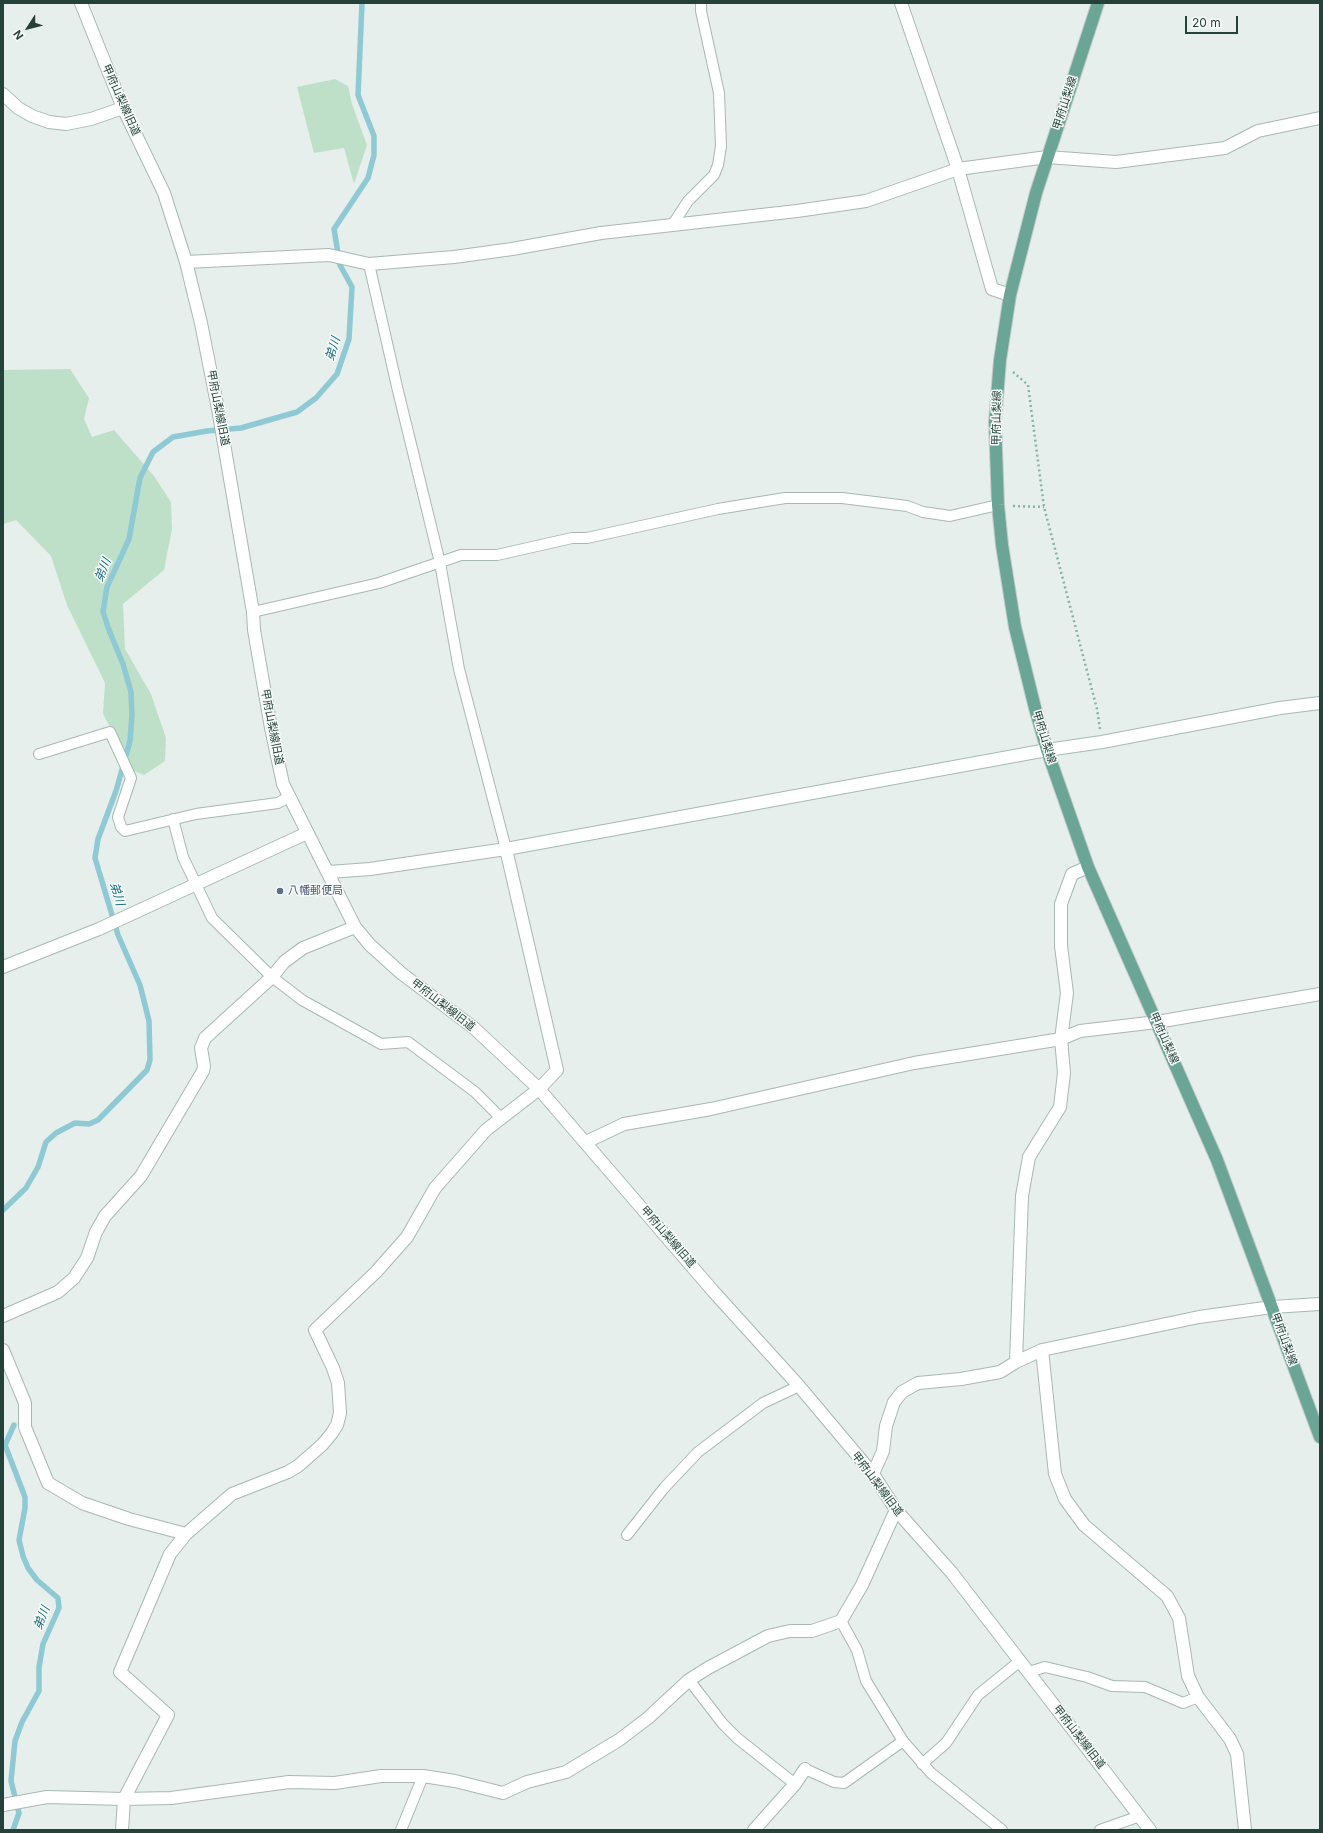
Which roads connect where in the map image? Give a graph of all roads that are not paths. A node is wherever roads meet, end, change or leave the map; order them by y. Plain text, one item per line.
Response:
1 (81, 3) edge
2 (701, 3) edge
3 (901, 3) edge
4 (1098, 3) edge
5 (3, 94) edge
6 (123, 108) junction
7 (1320, 118) edge
8 (1047, 157) junction
9 (958, 169) junction
10 (673, 224) junction
11 (186, 262) junction
12 (369, 264) junction
13 (1010, 295) junction
14 (998, 505) junction
15 (440, 563) junction
16 (253, 612) junction
17 (1320, 703) edge
18 (1047, 750) junction
19 (39, 754) dead end
20 (289, 797) junction
21 (172, 819) junction
22 (307, 833) junction
23 (506, 849) junction
24 (1088, 867) junction
25 (329, 872) junction
26 (195, 884) junction
27 (355, 926) junction
28 (3, 967) edge
29 (272, 978) junction
30 (1320, 994) edge
31 (1157, 1022) junction
32 (1061, 1039) junction
33 (540, 1088) junction
34 (500, 1117) junction
35 (586, 1142) junction
36 (1320, 1304) edge
37 (1272, 1307) junction
38 (3, 1316) edge
39 (3, 1350) edge
40 (1042, 1350) junction
41 (1016, 1362) junction
42 (799, 1386) junction
43 (1320, 1437) edge
44 (873, 1474) junction
45 (896, 1510) junction
46 (186, 1534) junction
47 (627, 1535) dead end
48 (840, 1621) junction
49 (1020, 1661) junction
50 (1029, 1672) junction
51 (689, 1680) junction
52 (1198, 1697) junction
53 (903, 1741) junction
54 (922, 1764) junction
55 (805, 1769) joint
56 (423, 1776) junction
57 (795, 1784) junction
58 (124, 1799) junction
59 (4, 1805) edge
60 (1140, 1816) junction
61 (122, 1830) edge
62 (401, 1830) edge
63 (754, 1830) edge
64 (1002, 1830) edge
65 (1100, 1830) edge
66 (1150, 1830) edge
67 (1245, 1830) edge

1 - 6 street, 甲府山梨線旧道
2 - 10 lane
3 - 9 street
4 - 8 main road, 甲府山梨線
5 - 6 street
6 - 11 street, 甲府山梨線旧道
7 - 8 street
8 - 9 street
8 - 13 main road, 甲府山梨線
9 - 10 street
9 - 13 street
10 - 12 street
11 - 12 street
11 - 16 street, 甲府山梨線旧道
12 - 15 lane
13 - 14 main road, 甲府山梨線
14 - 15 lane
14 - 18 main road, 甲府山梨線
15 - 16 lane
15 - 23 lane
16 - 20 street, 甲府山梨線旧道
17 - 18 street
18 - 23 street
18 - 24 main road, 甲府山梨線
19 - 21 lane
20 - 21 lane
20 - 22 street, 甲府山梨線旧道
21 - 26 lane
22 - 25 street, 甲府山梨線旧道
22 - 26 street
23 - 25 street
23 - 33 street
24 - 31 main road, 甲府山梨線
24 - 32 street
25 - 27 street, 甲府山梨線旧道
26 - 28 street
26 - 29 lane
27 - 29 street
27 - 33 street, 甲府山梨線旧道
29 - 34 lane
29 - 38 street
30 - 31 street
31 - 32 street
31 - 37 main road, 甲府山梨線
32 - 35 street
32 - 41 street
33 - 34 street
33 - 35 street, 甲府山梨線旧道
34 - 46 street
35 - 42 street, 甲府山梨線旧道
36 - 37 street
37 - 40 street
37 - 43 main road, 甲府山梨線
39 - 46 street
40 - 41 street
40 - 52 street
41 - 44 street
42 - 44 street, 甲府山梨線旧道
42 - 47 lane
44 - 45 street, 甲府山梨線旧道
45 - 48 street
45 - 49 street, 甲府山梨線旧道
46 - 58 street
48 - 51 street
48 - 53 lane
49 - 50 street, 甲府山梨線旧道
49 - 54 lane
50 - 52 lane
50 - 60 street, 甲府山梨線旧道
51 - 56 street
51 - 57 lane
52 - 67 street
53 - 54 lane
53 - 55 lane
54 - 64 lane
55 - 57 street
56 - 58 street
56 - 62 lane
57 - 63 street
58 - 59 street
58 - 61 street
60 - 65 lane
60 - 66 street, 甲府山梨線旧道

